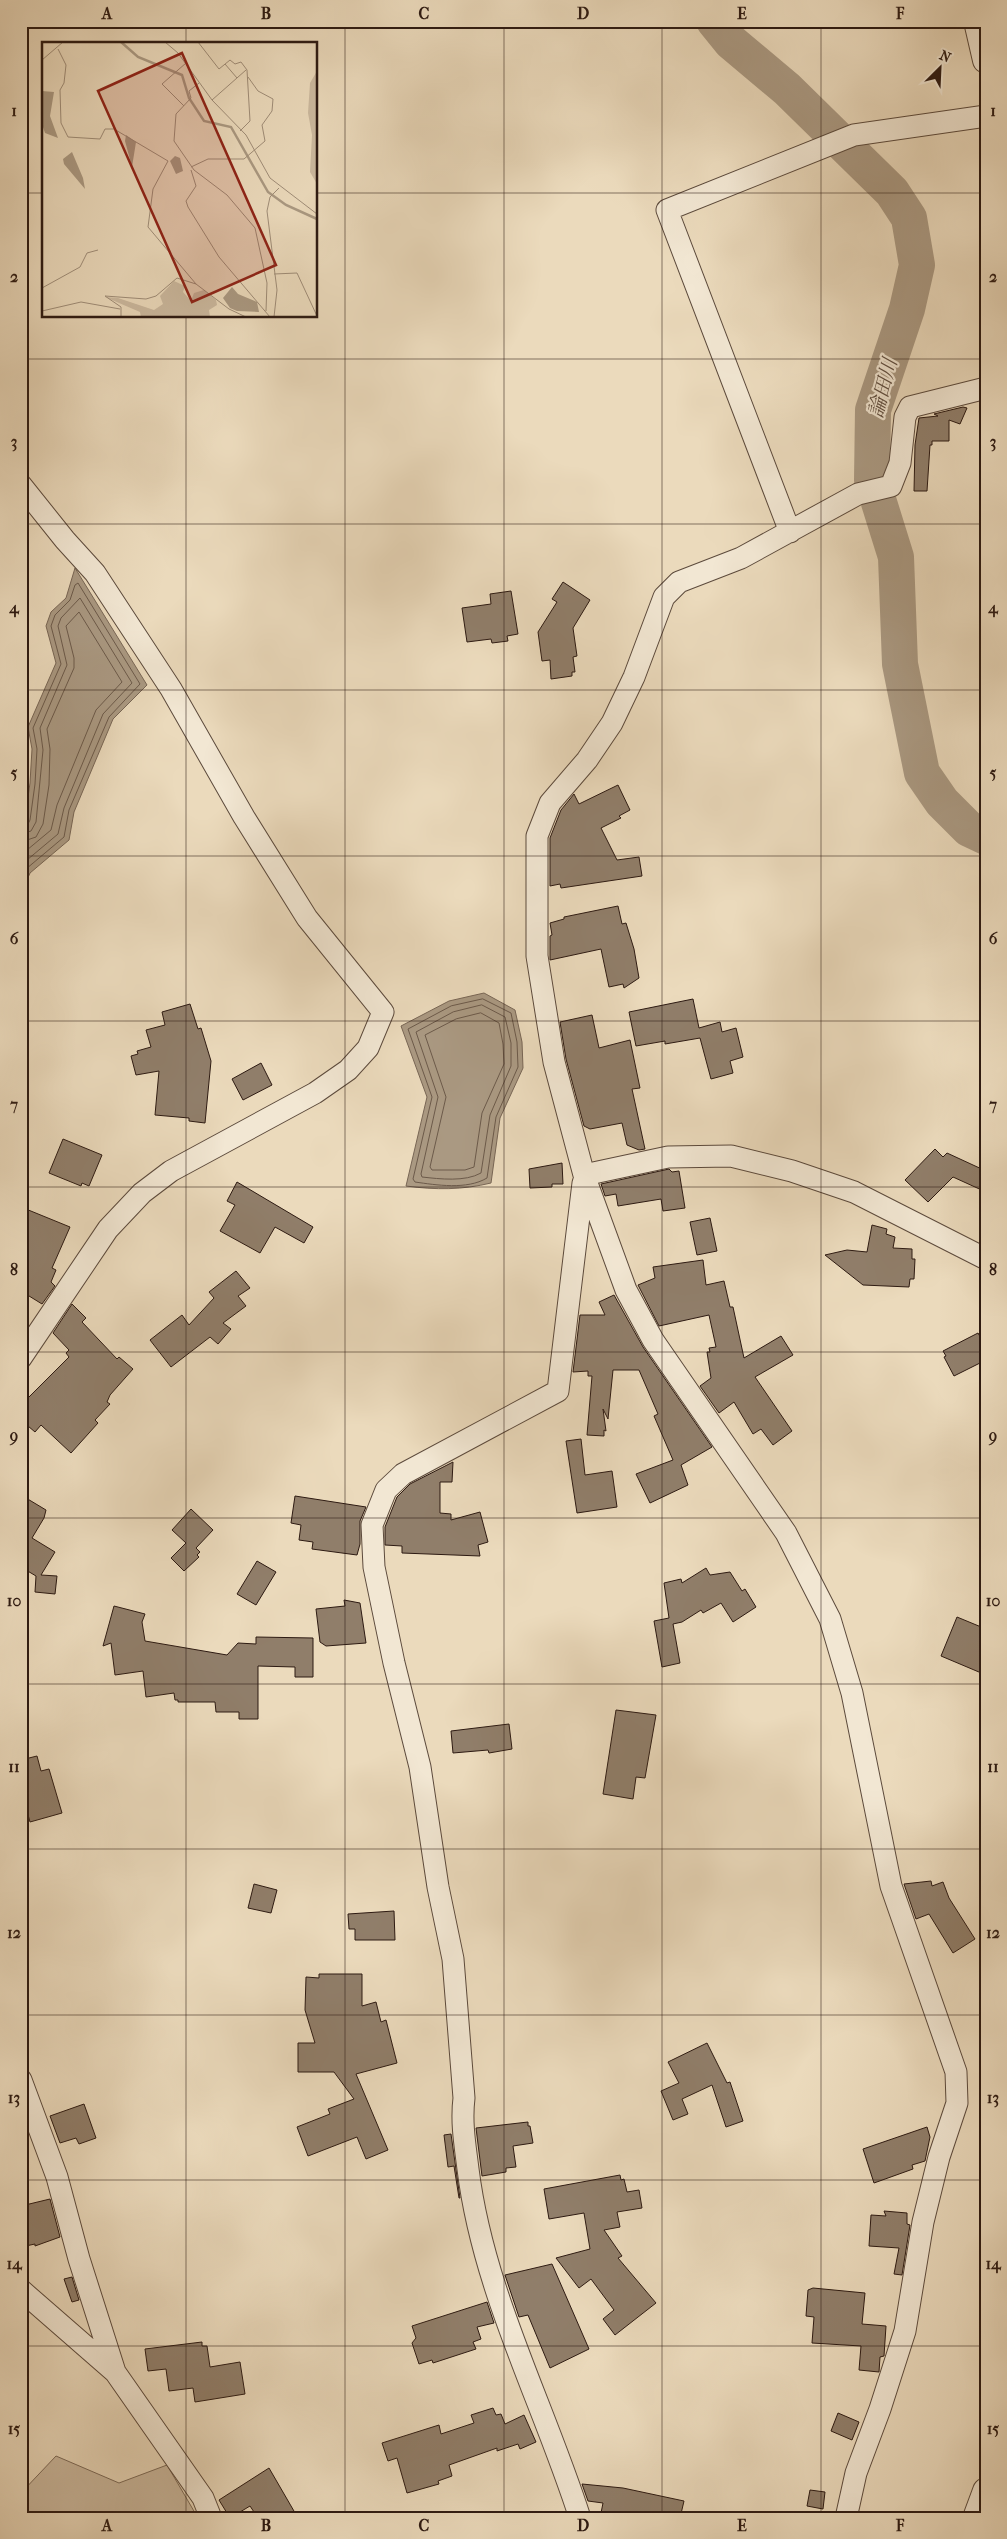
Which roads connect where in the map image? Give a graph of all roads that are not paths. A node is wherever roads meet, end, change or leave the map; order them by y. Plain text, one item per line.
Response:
1 (976, 21) edge
2 (986, 60) edge
3 (986, 116) edge
4 (986, 388) edge
5 (21, 485) edge
6 (790, 532) junction
7 (584, 1175) junction
8 (986, 1259) edge
9 (21, 1358) edge
10 (21, 2080) edge
11 (21, 2290) edge
12 (115, 2372) junction
13 (986, 2491) edge
14 (211, 2518) edge
15 (580, 2518) edge
16 (846, 2518) edge
17 (976, 2518) edge

1 - 2 street
3 - 6 street
4 - 6 street
5 - 9 street
6 - 7 street
7 - 8 street
7 - 15 street
7 - 16 street
10 - 12 street
11 - 12 street
12 - 14 street
13 - 17 street

